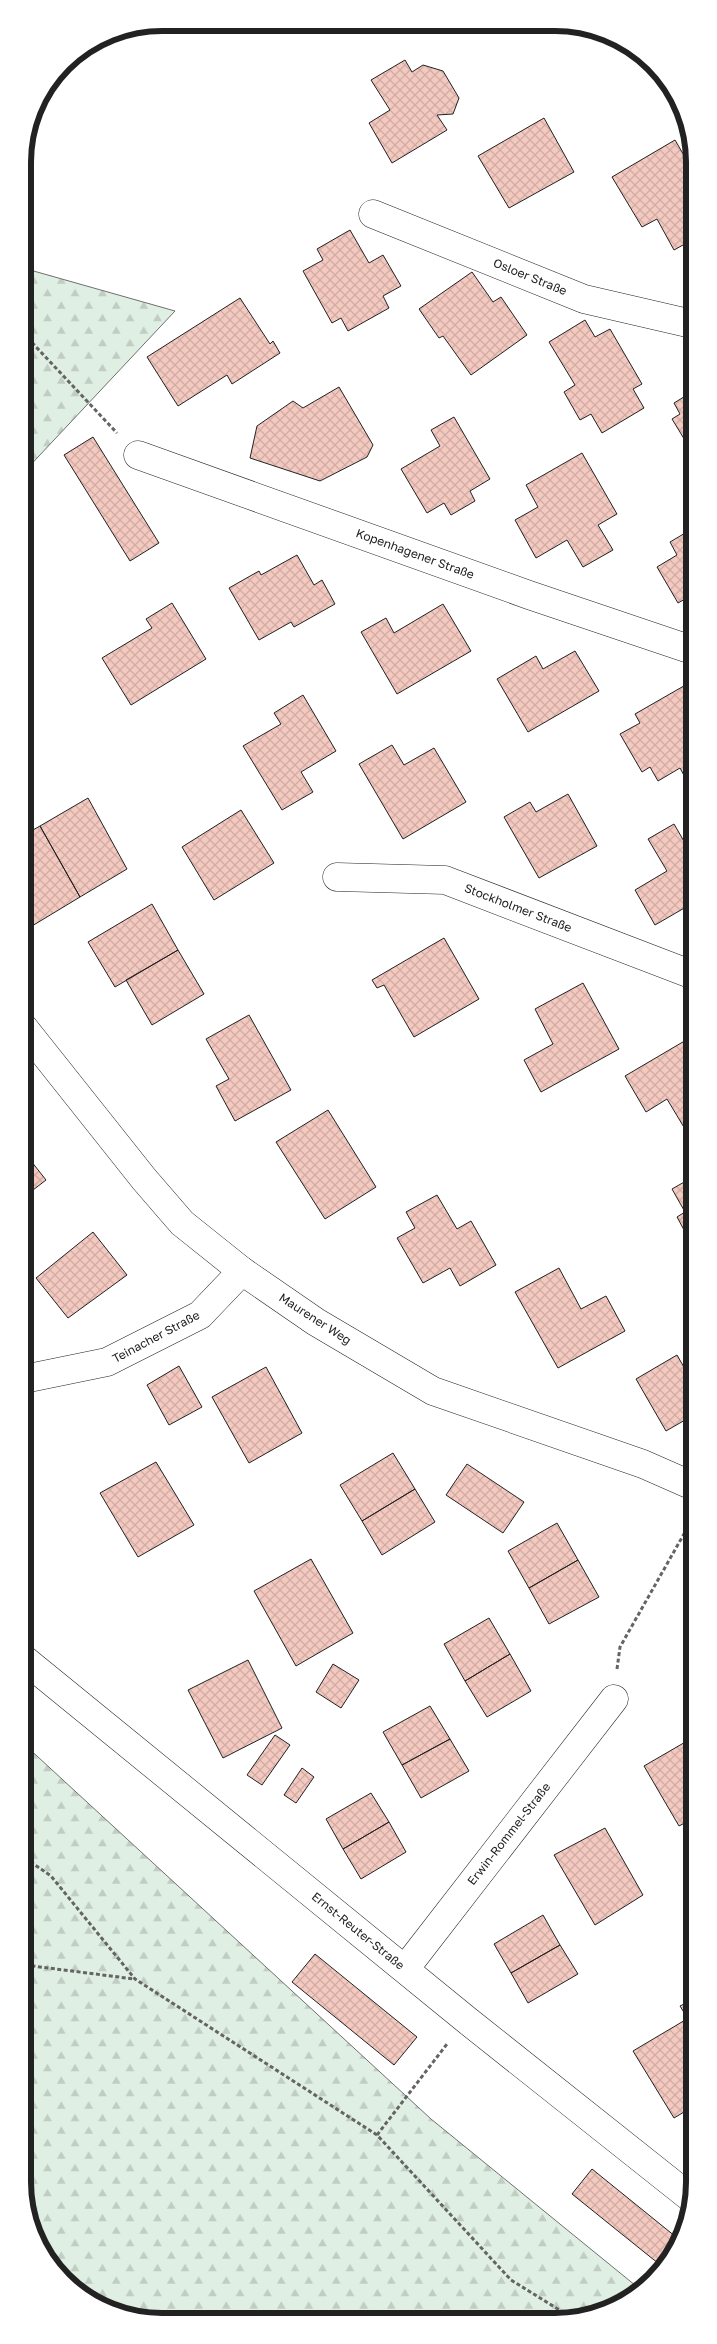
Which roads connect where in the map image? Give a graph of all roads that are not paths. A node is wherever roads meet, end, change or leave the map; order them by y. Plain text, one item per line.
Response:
1 (373, 214) dead end
2 (686, 323) edge
3 (138, 455) road end
4 (686, 648) edge
5 (337, 877) dead end
6 (686, 972) edge
7 (32, 1038) edge
8 (242, 1271) junction
9 (31, 1378) edge
10 (685, 1483) edge
11 (31, 1666) edge
12 (614, 1699) road end
13 (404, 1969) junction
14 (685, 2193) edge

1 - 2 street, Osloer Straße
3 - 4 street, Kopenhagener Straße
5 - 6 street, Stockholmer Straße
7 - 8 street, Maurener Weg
8 - 9 street, Teinacher Straße
8 - 10 street, Maurener Weg
11 - 13 street, Ernst-Reuter-Straße
12 - 13 street, Erwin-Rommel-Straße
13 - 14 street, Ernst-Reuter-Straße

